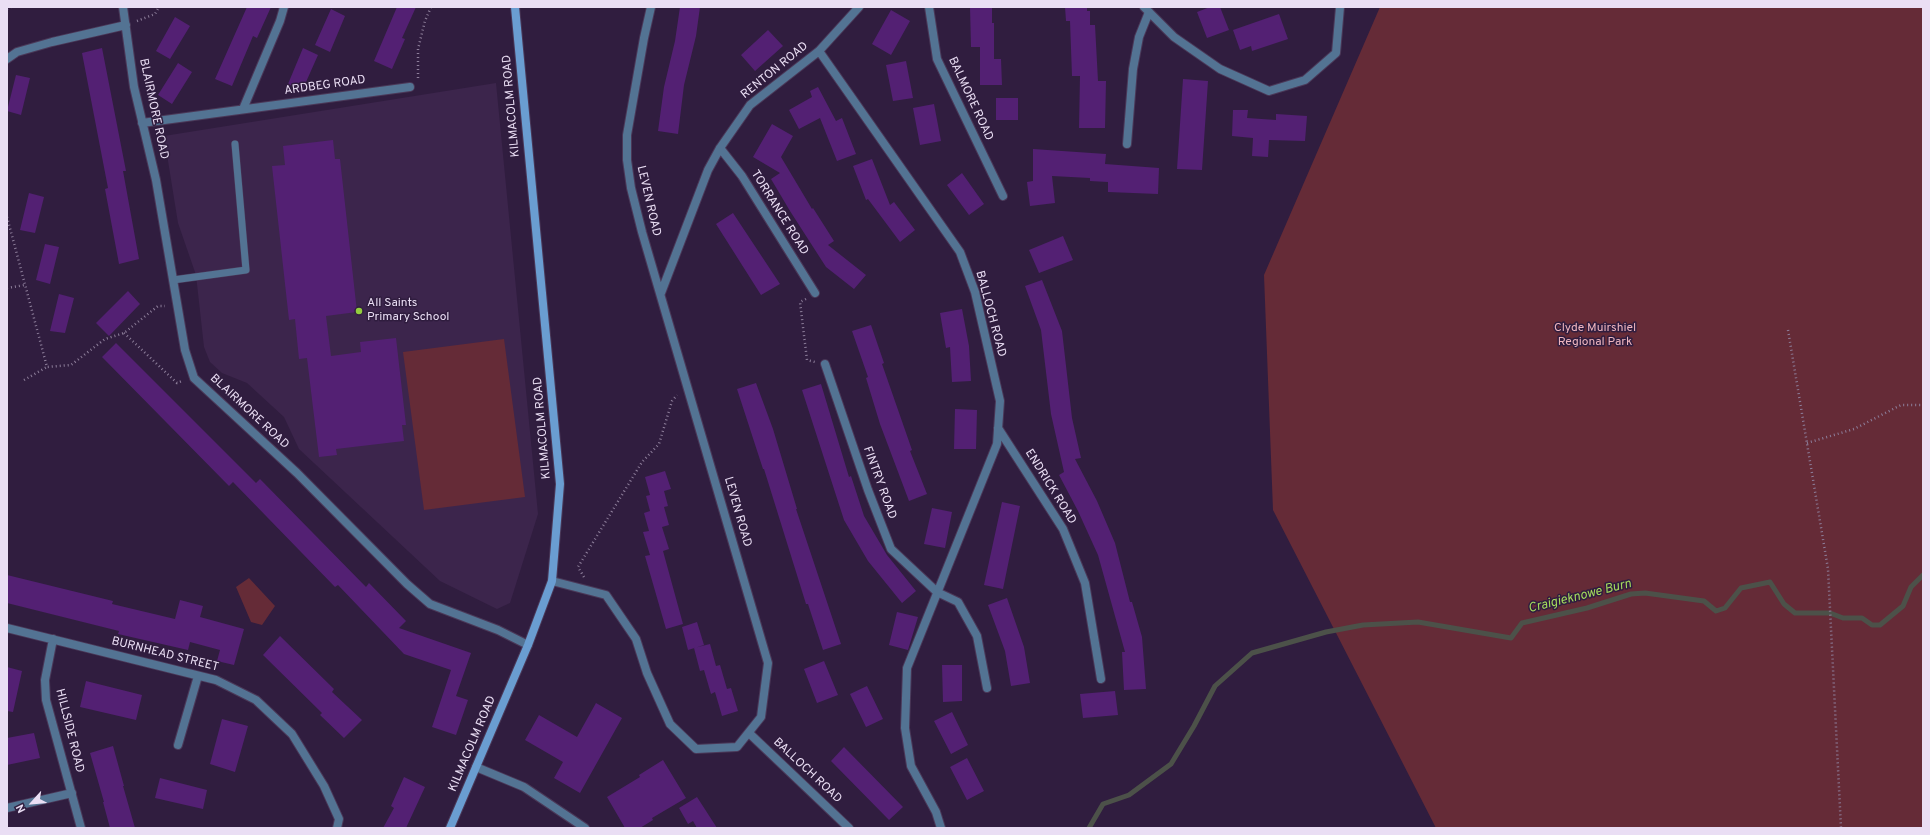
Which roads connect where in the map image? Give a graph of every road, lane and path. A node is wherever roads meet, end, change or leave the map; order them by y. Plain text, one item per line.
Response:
1 (11, 7) edge
2 (123, 7) edge
3 (159, 7) edge
4 (284, 7) edge
5 (432, 7) edge
6 (515, 7) edge
7 (651, 7) edge
8 (859, 7) edge
9 (928, 7) edge
10 (1340, 7) edge
11 (7, 9) edge
12 (1146, 9) edge
13 (126, 25) junction
14 (819, 51) junction
15 (7, 59) edge
16 (410, 87) joint
17 (243, 109) junction
18 (142, 123) junction
19 (235, 144) dead end
20 (1127, 144) dead end
21 (720, 148) junction
22 (1003, 196) dead end
23 (7, 216) edge
24 (173, 280) junction
25 (25, 285) junction
26 (7, 288) edge
27 (661, 293) junction
28 (815, 293) joint
29 (178, 304) junction
30 (1788, 330) dead end
31 (124, 333) junction
32 (825, 364) joint
33 (47, 368) junction
34 (193, 375) junction
35 (24, 380) dead end
36 (686, 382) junction
37 (1923, 406) edge
38 (998, 428) junction
39 (1807, 443) junction
40 (552, 581) junction
41 (591, 591) junction
42 (937, 592) junction
43 (7, 628) edge
44 (53, 639) junction
45 (528, 645) junction
46 (198, 676) junction
47 (1101, 679) dead end
48 (987, 688) dead end
49 (749, 733) junction
50 (178, 745) dead end
51 (476, 767) junction
52 (72, 793) junction
53 (7, 808) edge
54 (81, 828) edge
55 (337, 828) edge
56 (450, 828) edge
57 (585, 828) edge
58 (849, 828) edge
59 (941, 828) edge
60 (1841, 828) edge

1 - 11 path
2 - 13 street, BLAIRMORE ROAD
3 - 13 path
4 - 17 street
5 - 16 path
6 - 40 main road, KILMACOLM ROAD
7 - 27 street, LEVEN ROAD
8 - 14 street, RENTON ROAD
9 - 22 street, BALMORE ROAD
10 - 12 street
12 - 20 street
13 - 15 street
13 - 18 street, BLAIRMORE ROAD
14 - 21 street, RENTON ROAD
14 - 38 street, BALLOCH ROAD
16 - 17 street, ARDBEG ROAD
17 - 18 street, ARDBEG ROAD
18 - 24 street, BLAIRMORE ROAD
19 - 24 lane
21 - 27 street, RENTON ROAD
21 - 28 street, TORRANCE ROAD
23 - 25 path
24 - 29 street, BLAIRMORE ROAD
25 - 26 path
25 - 33 path
27 - 36 street, LEVEN ROAD
28 - 32 path
29 - 31 path
29 - 34 street, BLAIRMORE ROAD
30 - 39 path
31 - 33 path
31 - 34 path
32 - 42 street, FINTRY ROAD
33 - 35 path
34 - 45 street, BLAIRMORE ROAD
36 - 41 path
36 - 49 street, LEVEN ROAD
37 - 39 path
38 - 42 street, BALLOCH ROAD
38 - 47 street, ENDRICK ROAD
39 - 60 path
40 - 41 street, LEVEN ROAD
40 - 45 main road, KILMACOLM ROAD
41 - 49 street, LEVEN ROAD
42 - 48 street
42 - 59 street, BALLOCH ROAD
43 - 44 street, BURNHEAD STREET
44 - 46 street, BURNHEAD STREET
44 - 52 street, HILLSIDE ROAD
45 - 51 main road, KILMACOLM ROAD
46 - 50 street
46 - 55 street, BURNHEAD STREET
49 - 58 street, BALLOCH ROAD
51 - 56 main road, KILMACOLM ROAD
51 - 57 street
52 - 53 street
52 - 54 street, HILLSIDE ROAD

